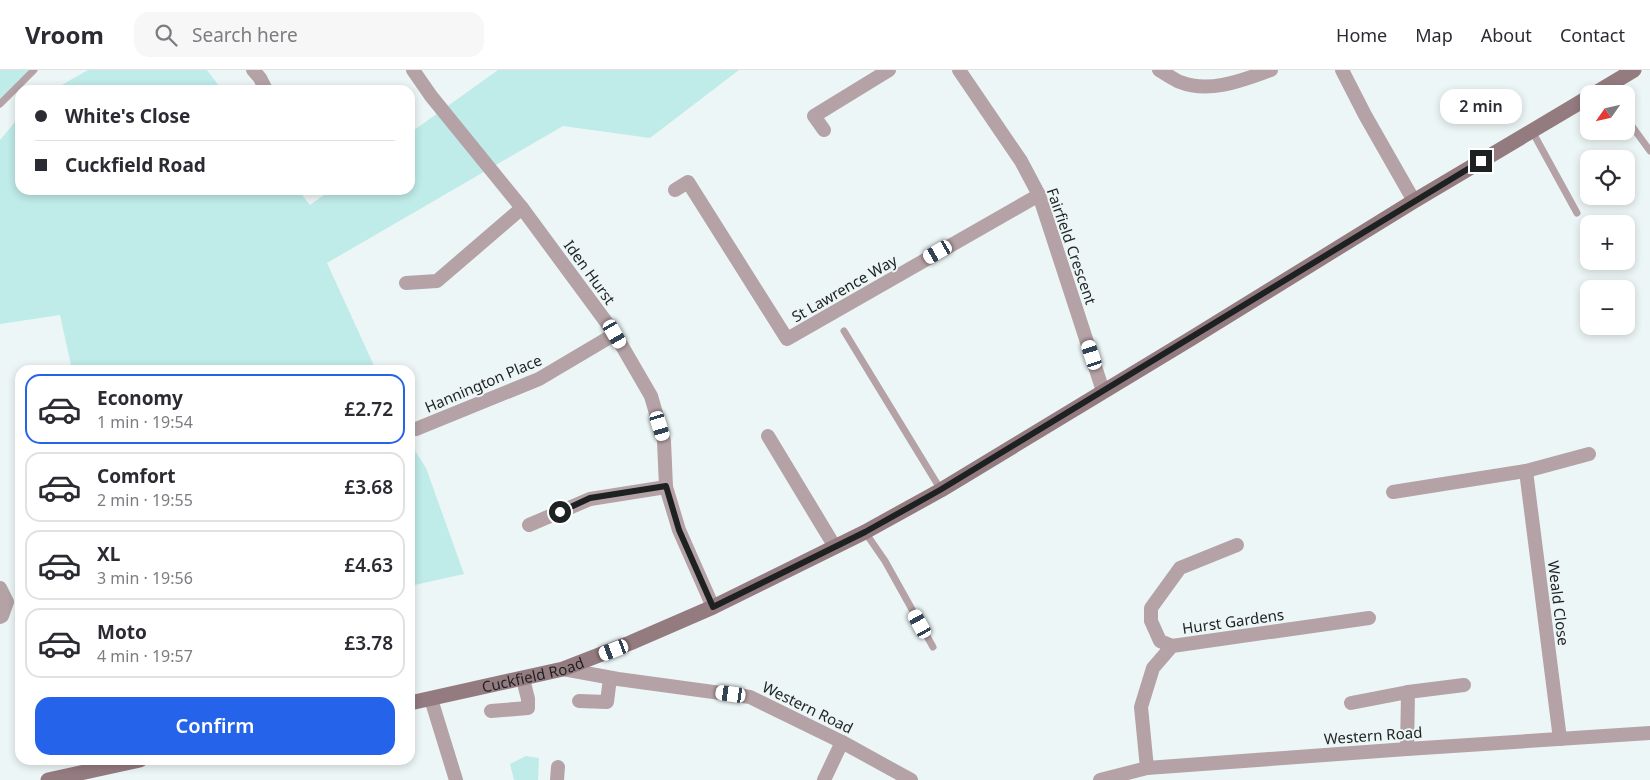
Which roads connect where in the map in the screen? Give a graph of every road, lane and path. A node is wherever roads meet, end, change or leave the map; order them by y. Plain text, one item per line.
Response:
1 (34, 70) edge
2 (413, 70) edge
3 (889, 70) edge
4 (959, 70) edge
5 (1159, 70) edge
6 (1271, 70) edge
7 (1342, 70) edge
8 (1634, 70) edge
9 (19, 85) edge
10 (1610, 85) edge
11 (15, 89) edge
12 (1580, 103) edge
13 (0, 104) edge
14 (824, 130) dead end
15 (1635, 130) edge
16 (1532, 131) junction
17 (1650, 151) edge
18 (675, 190) dead end
19 (1039, 195) junction
20 (1414, 200) junction
21 (522, 208) junction
22 (1577, 213) dead end
23 (406, 283) dead end
24 (844, 331) dead end
25 (615, 334) junction
26 (1103, 391) junction
27 (416, 429) dead end
28 (768, 436) dead end
29 (1589, 454) dead end
30 (1526, 471) junction
31 (666, 486) junction
32 (940, 490) junction
33 (1393, 492) dead end
34 (529, 525) dead end
35 (865, 532) junction
36 (1237, 545) dead end
37 (835, 547) junction
38 (0, 588) edge
39 (713, 607) junction
40 (0, 618) edge
41 (1369, 618) dead end
42 (1172, 646) junction
43 (933, 648) dead end
44 (563, 669) junction
45 (610, 678) junction
46 (524, 679) junction
47 (1464, 685) dead end
48 (1408, 692) junction
49 (431, 699) junction
50 (579, 701) dead end
51 (415, 702) edge
52 (1351, 703) dead end
53 (491, 711) dead end
54 (1650, 733) edge
55 (1560, 739) junction
56 (842, 742) junction
57 (1407, 749) junction
58 (117, 765) edge
59 (1147, 768) junction
60 (48, 780) edge
61 (456, 780) edge
62 (824, 780) edge
63 (911, 780) edge
64 (1100, 780) edge

1 - 9 lane
2 - 21 street, Iden Hurst
3 - 14 street
4 - 19 street, Fairfield Crescent
5 - 6 street
7 - 20 street
8 - 10 street, Cuckfield Road
11 - 13 lane
12 - 16 street, Cuckfield Road
15 - 17 lane
16 - 20 street, Cuckfield Road
16 - 22 lane
18 - 19 street, St Lawrence Way
19 - 26 street, Fairfield Crescent
20 - 26 street, Cuckfield Road
21 - 23 street
21 - 25 street, Iden Hurst
24 - 32 lane
25 - 27 street, Hannington Place
25 - 31 street, Iden Hurst
26 - 32 street, Cuckfield Road
28 - 37 street
29 - 30 street
30 - 33 street
30 - 55 street, Weald Close
31 - 34 street
31 - 39 street, Iden Hurst
32 - 35 street, Cuckfield Road
35 - 37 street, Cuckfield Road
35 - 43 lane
36 - 42 street
37 - 39 street, Cuckfield Road
38 - 40 street
39 - 44 street, Cuckfield Road
41 - 42 street, Hurst Gardens
42 - 59 street, Hurst Gardens
44 - 45 street, Western Road
44 - 46 street, Cuckfield Road
45 - 50 street
45 - 56 street, Western Road
46 - 49 street, Cuckfield Road
46 - 53 street
47 - 48 street
48 - 52 street
48 - 57 street
49 - 51 street, Cuckfield Road
49 - 61 street
54 - 55 street, Western Road
55 - 57 street, Western Road
56 - 62 street
56 - 63 street, Western Road
57 - 59 street, Western Road
58 - 60 street
59 - 64 street, Western Road

